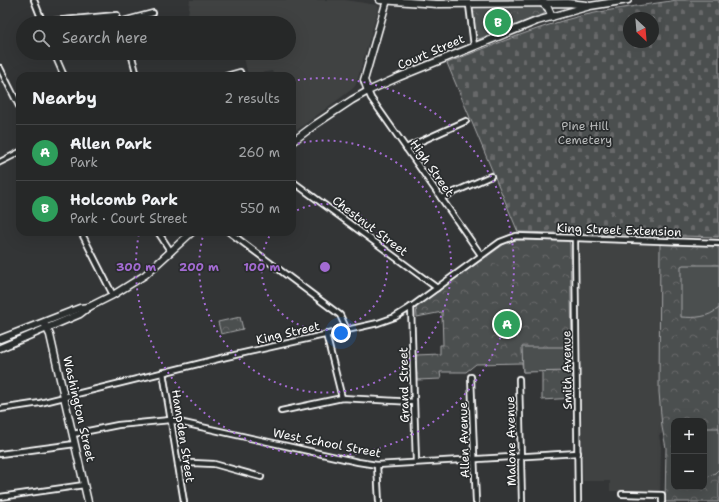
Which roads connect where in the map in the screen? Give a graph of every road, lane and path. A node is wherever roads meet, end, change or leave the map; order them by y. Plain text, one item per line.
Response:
1 (34, 0) edge
2 (380, 0) edge
3 (387, 0) edge
4 (628, 0) edge
5 (614, 1) edge
6 (465, 3) edge
7 (542, 3) junction
8 (590, 6) junction
9 (154, 13) dead end
10 (117, 15) dead end
11 (40, 16) edge
12 (106, 16) edge
13 (144, 16) edge
14 (552, 17) junction
15 (474, 46) junction
16 (57, 60) edge
17 (133, 60) edge
18 (0, 68) edge
19 (62, 72) edge
20 (136, 72) edge
21 (368, 91) junction
22 (16, 100) edge
23 (466, 121) dead end
24 (296, 139) edge
25 (406, 148) junction
26 (16, 154) edge
27 (0, 162) edge
28 (491, 176) dead end
29 (296, 184) edge
30 (441, 198) junction
31 (83, 236) edge
32 (161, 236) edge
33 (188, 236) edge
34 (234, 236) edge
35 (519, 236) joint
36 (575, 239) junction
37 (719, 243) edge
38 (171, 252) junction
39 (481, 255) junction
40 (437, 288) junction
41 (113, 295) junction
42 (411, 307) junction
43 (46, 326) junction
44 (347, 330) junction
45 (326, 334) junction
46 (8, 336) junction
47 (0, 339) edge
48 (11, 344) junction
49 (0, 348) edge
50 (163, 372) junction
51 (471, 377) dead end
52 (519, 379) dead end
53 (64, 397) junction
54 (342, 398) junction
55 (414, 402) junction
56 (0, 409) edge
57 (281, 412) dead end
58 (170, 420) junction
59 (73, 434) junction
60 (76, 444) junction
61 (578, 453) junction
62 (0, 454) edge
63 (521, 457) junction
64 (474, 459) junction
65 (416, 462) junction
66 (178, 465) junction
67 (378, 465) junction
68 (261, 477) dead end
69 (84, 485) junction
70 (622, 494) dead end
71 (1, 497) edge
72 (3, 502) edge
73 (88, 502) edge
74 (184, 502) edge
75 (379, 502) edge
76 (476, 502) edge
77 (522, 502) edge
78 (578, 502) edge
79 (662, 502) edge

1 - 11 street
2 - 3 main road
3 - 6 main road
3 - 21 main road
4 - 5 main road
5 - 8 main road
6 - 7 main road
6 - 15 street
7 - 8 main road
7 - 14 main road
8 - 14 main road, Court Street
9 - 13 street
10 - 12 street
14 - 15 main road, Court Street
15 - 21 main road, Court Street
16 - 19 street
17 - 20 street
18 - 22 street
21 - 24 main road, Court Street
21 - 25 street, High Street
23 - 25 street
25 - 30 street, High Street
26 - 27 street
28 - 30 street
29 - 40 street, Chestnut Street
30 - 39 street, High Street
31 - 41 street
32 - 38 street
33 - 38 main road
34 - 44 street
35 - 36 street, King Street Extension
35 - 39 street, King Street
36 - 37 street, King Street Extension
36 - 61 street, Smith Avenue
38 - 41 main road
39 - 40 street, King Street
40 - 42 street, King Street
41 - 43 main road
42 - 44 street, King Street
42 - 55 street, Grand Street
43 - 46 main road
43 - 48 main road
43 - 53 main road, Washington Street
44 - 45 street, King Street
45 - 50 street, King Street
45 - 54 street
46 - 47 main road
46 - 48 main road
48 - 49 main road
50 - 53 street, King Street
50 - 58 street, Hampden Street
51 - 64 street, Allen Avenue
52 - 63 street, Malone Avenue
53 - 56 street, King Street
53 - 59 main road, Washington Street
54 - 55 street
54 - 57 street
55 - 65 street, Grand Street
58 - 59 street, West School Street
58 - 66 street, Hampden Street
58 - 67 street, West School Street
59 - 60 main road, Washington Street
60 - 62 street
60 - 69 main road, Washington Street
61 - 63 street, West School Street
61 - 78 street, Smith Avenue
63 - 64 street, West School Street
63 - 77 street, Malone Avenue
64 - 65 street, West School Street
64 - 76 street, Allen Avenue
65 - 67 street, West School Street
66 - 68 street
66 - 74 street, Hampden Street
67 - 75 street
69 - 71 street
69 - 73 main road, Washington Street
70 - 79 street
71 - 72 street

